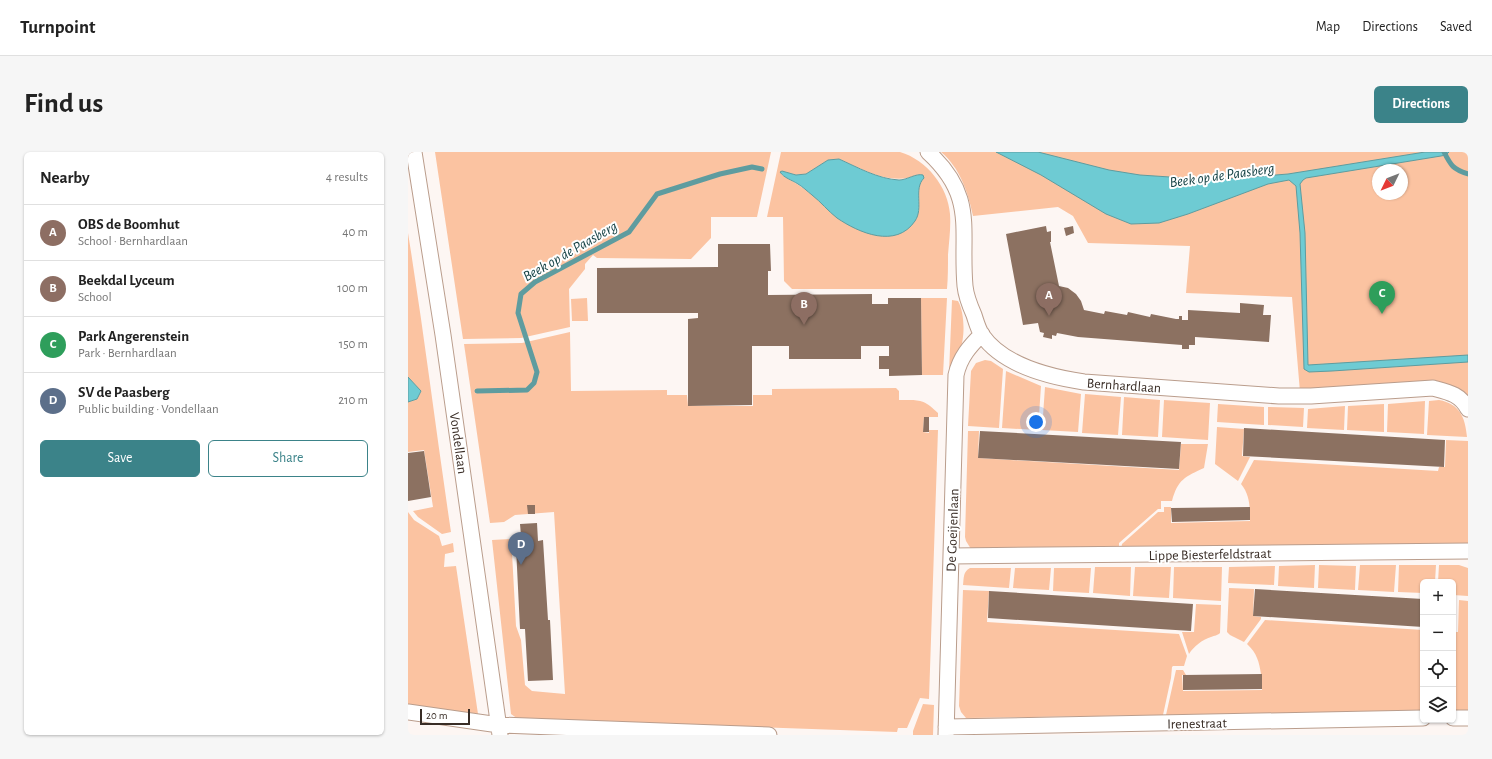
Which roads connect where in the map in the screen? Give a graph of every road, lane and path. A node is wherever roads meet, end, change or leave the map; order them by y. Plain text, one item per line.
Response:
1 (414, 152) edge
2 (928, 152) edge
3 (982, 334) junction
4 (1468, 409) edge
5 (1468, 551) edge
6 (951, 556) junction
7 (408, 712) edge
8 (1420, 718) edge
9 (1456, 718) edge
10 (1468, 718) edge
11 (499, 730) edge
12 (946, 731) edge
13 (769, 735) edge

1 - 11 street, Vondellaan
2 - 3 street, Bernhardlaan
3 - 4 street, Bernhardlaan
3 - 6 street, De Goeijenlaan
5 - 6 street, Lippe Biesterfeldstraat
6 - 12 street, De Goeijenlaan
7 - 11 street
8 - 12 street, Irenestraat
9 - 10 street
11 - 13 street

